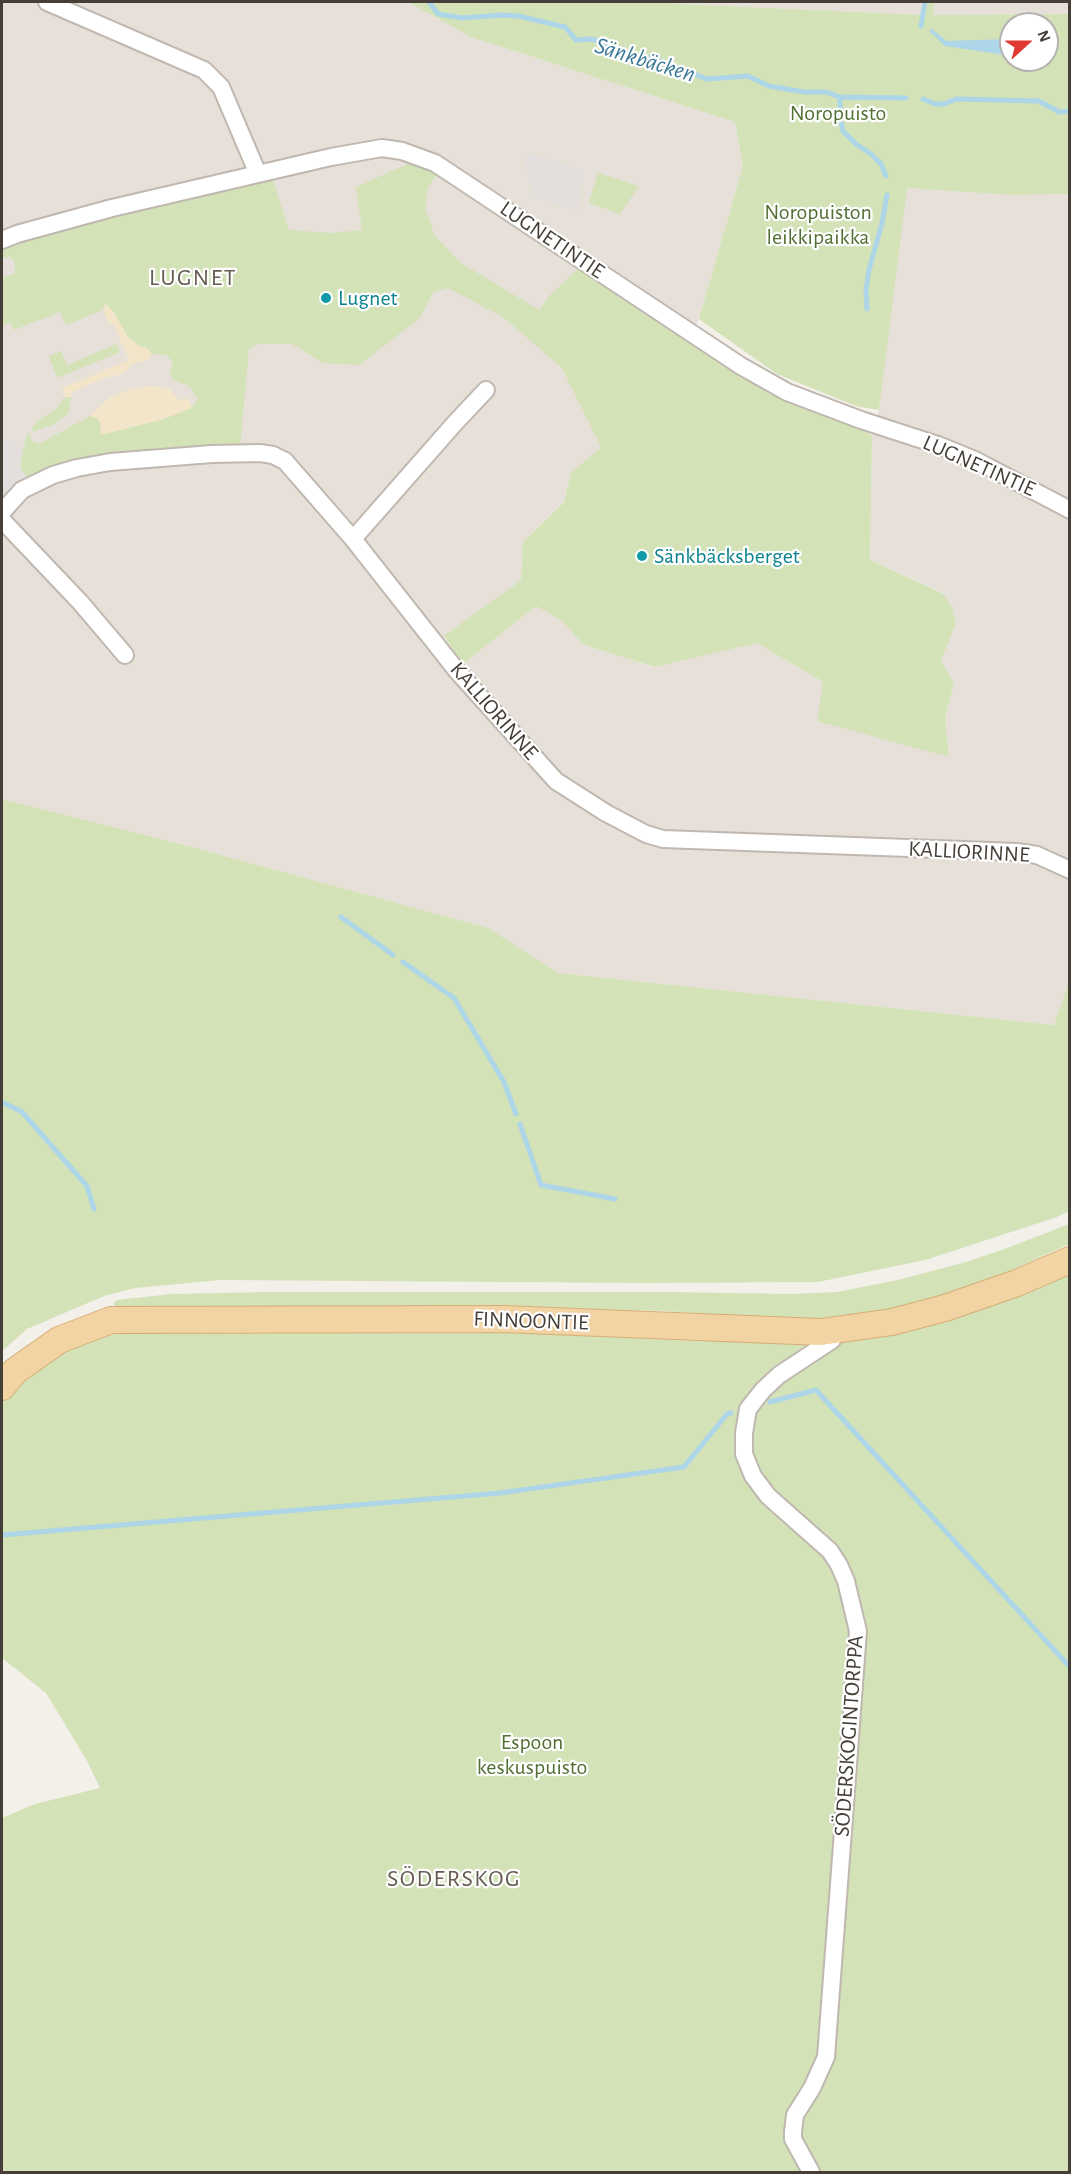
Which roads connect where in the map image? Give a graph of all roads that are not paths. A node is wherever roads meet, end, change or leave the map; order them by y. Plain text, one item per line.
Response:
1 (47, 2) edge
2 (258, 174) junction
3 (2, 240) edge
4 (486, 390) dead end
5 (1070, 510) edge
6 (2, 512) edge
7 (2, 520) edge
8 (353, 539) junction
9 (125, 655) dead end
10 (1070, 870) edge
11 (1070, 1260) edge
12 (835, 1331) junction
13 (2, 1387) edge
14 (811, 2172) edge

1 - 2 street
2 - 3 street, LUGNETINTIE
2 - 5 street, LUGNETINTIE
4 - 8 street
6 - 8 street, KALLIORINNE
7 - 9 street
8 - 10 street, KALLIORINNE
11 - 12 main road, FINNOONTIE
12 - 13 main road, FINNOONTIE
12 - 14 street, SÖDERSKOGINTORPPA

